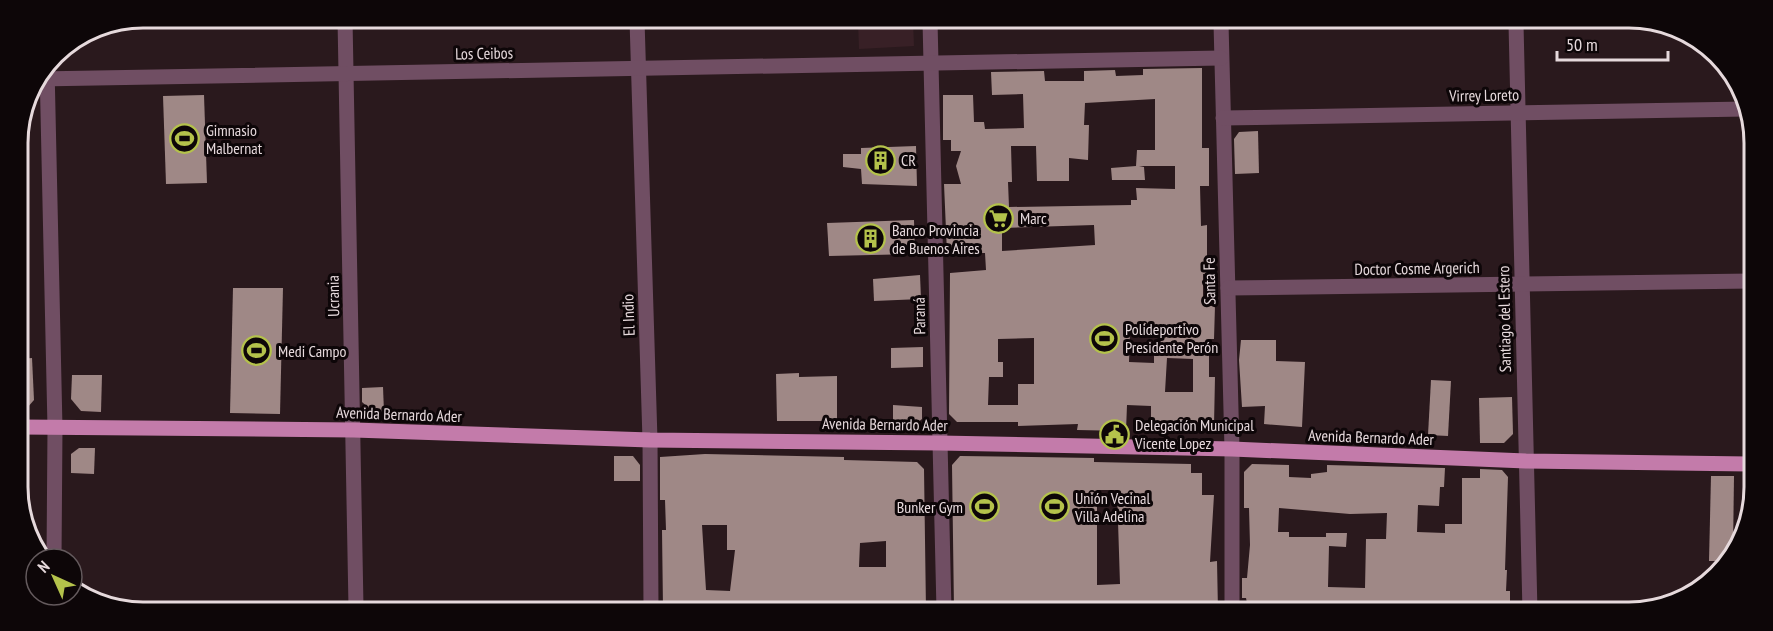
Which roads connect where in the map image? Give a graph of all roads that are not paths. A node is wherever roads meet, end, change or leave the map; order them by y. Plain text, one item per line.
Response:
1 (930, 28) edge
2 (1221, 28) edge
3 (1516, 28) edge
4 (345, 29) edge
5 (637, 29) edge
6 (1221, 58) junction
7 (930, 62) junction
8 (638, 68) junction
9 (346, 73) junction
10 (51, 75) edge
11 (44, 86) edge
12 (1739, 108) edge
13 (1518, 113) junction
14 (1223, 118) junction
15 (1744, 281) edge
16 (1521, 284) junction
17 (1227, 288) junction
18 (28, 427) edge
19 (55, 428) junction
20 (354, 430) junction
21 (650, 440) junction
22 (940, 443) junction
23 (1232, 449) junction
24 (1526, 461) junction
25 (1744, 464) edge
26 (54, 547) edge
27 (356, 602) edge
28 (651, 602) edge
29 (944, 602) edge
30 (1232, 602) edge
31 (1530, 602) edge

1 - 7 street, Paraná
2 - 6 street, Santa Fe
3 - 13 street, Santiago del Estero
4 - 9 street, Ucrania
5 - 8 street, El Indio
6 - 7 street
6 - 14 street, Santa Fe
7 - 8 street, Los Ceibos
7 - 22 street, Paraná
8 - 9 street, Los Ceibos
8 - 21 street, El Indio
9 - 10 street, Los Ceibos
9 - 20 street, Ucrania
11 - 19 street
12 - 13 street, Virrey Loreto
13 - 14 street, Virrey Loreto
13 - 16 street, Santiago del Estero
14 - 17 street, Santa Fe
15 - 16 street, Doctor Cosme Argerich
16 - 17 street, Doctor Cosme Argerich
16 - 24 street, Santiago del Estero
17 - 23 street, Santa Fe
18 - 19 main road, Avenida Bernardo Ader
19 - 20 main road, Avenida Bernardo Ader
19 - 26 street
20 - 21 main road, Avenida Bernardo Ader
20 - 27 street, Ucrania
21 - 22 main road, Avenida Bernardo Ader
21 - 28 street, El Indio
22 - 23 main road, Avenida Bernardo Ader
22 - 29 street, Paraná
23 - 24 main road, Avenida Bernardo Ader
23 - 30 street, Santa Fe
24 - 25 main road, Avenida Bernardo Ader
24 - 31 street, Santiago del Estero

